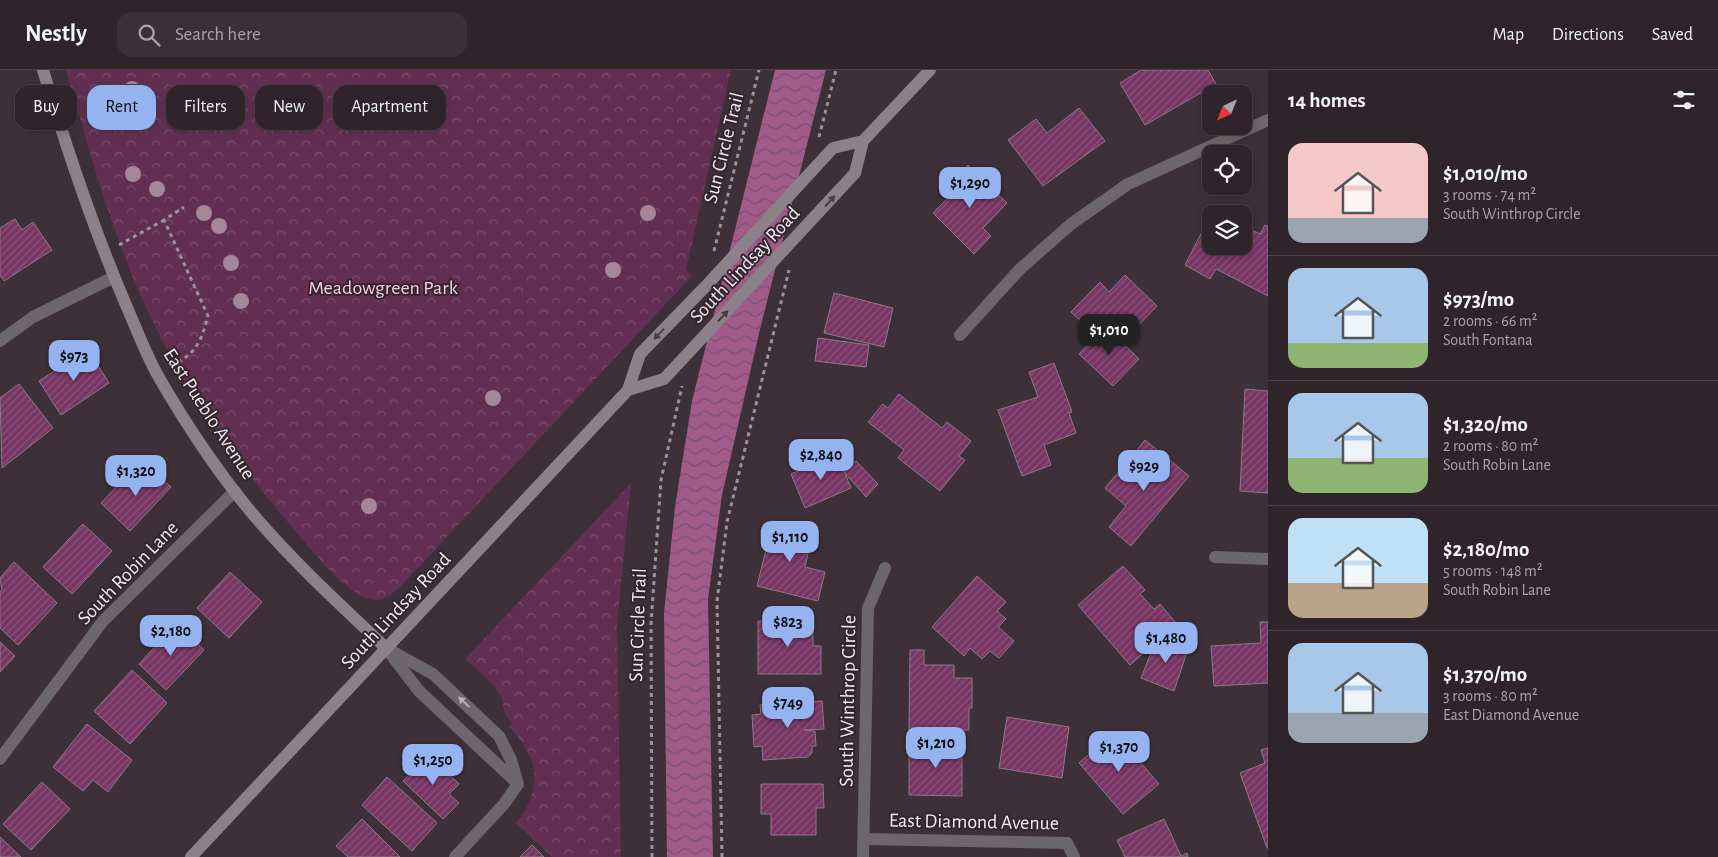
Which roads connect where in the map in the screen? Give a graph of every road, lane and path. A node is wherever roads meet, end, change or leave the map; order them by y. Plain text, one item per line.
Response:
1 (43, 70) edge
2 (759, 70) edge
3 (836, 70) edge
4 (930, 70) edge
5 (824, 120) dead end
6 (1268, 120) edge
7 (863, 141) junction
8 (184, 207) dead end
9 (164, 220) junction
10 (719, 233) dead end
11 (104, 254) junction
12 (114, 277) junction
13 (785, 287) dead end
14 (960, 335) dead end
15 (0, 341) edge
16 (157, 373) junction
17 (628, 390) junction
18 (680, 397) dead end
19 (235, 491) junction
20 (1216, 557) dead end
21 (1268, 559) edge
22 (885, 568) dead end
23 (386, 648) junction
24 (0, 759) edge
25 (518, 784) junction
26 (864, 839) junction
27 (191, 857) edge
28 (455, 857) edge
29 (652, 857) edge
30 (722, 857) edge
31 (863, 857) edge
32 (1074, 857) edge

1 - 11 main road, East Pueblo Avenue
2 - 10 path, Sun Circle Trail
3 - 5 path
4 - 7 main road
6 - 14 street
7 -> 17 main road, South Lindsay Road
17 -> 7 main road, South Lindsay Road
8 - 9 path
9 - 11 path
9 - 16 path
11 - 12 main road, East Pueblo Avenue
12 - 15 street
12 - 16 main road, East Pueblo Avenue
13 - 30 path
16 - 19 main road, East Pueblo Avenue
17 - 23 main road, South Lindsay Road
18 - 29 path, Sun Circle Trail
19 - 23 main road, East Pueblo Avenue
19 - 24 street, South Robin Lane
20 - 21 street
22 - 26 street, South Winthrop Circle
23 - 25 street, East Pueblo Avenue
25 -> 23 street, East Pueblo Avenue
23 - 27 main road, South Lindsay Road
25 - 28 street
26 - 31 street, South Winthrop Circle
26 - 32 street, East Diamond Avenue

